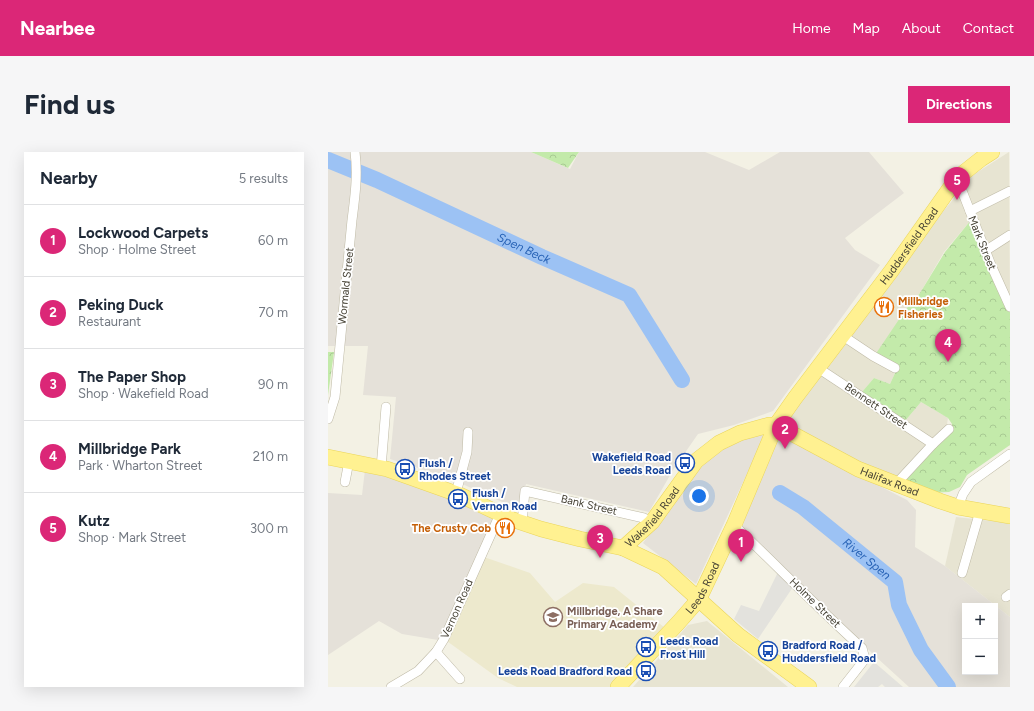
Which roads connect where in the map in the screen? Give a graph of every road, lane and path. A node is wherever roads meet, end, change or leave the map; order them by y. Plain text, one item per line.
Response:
1 (355, 152) edge
2 (992, 152) edge
3 (957, 178) junction
4 (1010, 191) edge
5 (970, 211) junction
6 (1010, 235) edge
7 (985, 251) junction
8 (1008, 296) edge
9 (1010, 307) edge
10 (843, 336) junction
11 (818, 368) junction
12 (895, 368) dead end
13 (386, 407) dead end
14 (328, 419) edge
15 (776, 424) junction
16 (949, 429) dead end
17 (468, 432) dead end
18 (933, 444) junction
19 (1010, 454) edge
20 (328, 459) edge
21 (349, 461) junction
22 (381, 468) junction
23 (345, 482) dead end
24 (896, 484) junction
25 (456, 493) junction
26 (958, 507) junction
27 (980, 511) junction
28 (500, 514) junction
29 (1010, 516) edge
30 (522, 522) junction
31 (652, 522) junction
32 (734, 525) junction
33 (623, 548) junction
34 (962, 573) dead end
35 (699, 599) junction
36 (436, 652) junction
37 (460, 679) dead end
38 (391, 687) edge
39 (618, 687) edge
40 (809, 687) edge
41 (843, 687) edge

1 - 14 street, Wormald Street
2 - 3 main road, Huddersfield Road
3 - 5 street, Mark Street
3 - 10 main road, Huddersfield Road
4 - 5 street
5 - 7 street, Mark Street
6 - 7 street
7 - 8 street, Mark Street
8 - 9 street, Mark Street
10 - 11 main road, Huddersfield Road
10 - 12 street
11 - 15 main road, Huddersfield Road
11 - 18 street, Bennett Street
13 - 22 street
15 - 24 main road, Halifax Road
15 - 31 main road, Wakefield Road
15 - 32 main road, Leeds Road
16 - 18 street
17 - 25 street
18 - 24 street
19 - 26 street
20 - 21 main road, Wakefield Road
21 - 22 main road, Wakefield Road
21 - 23 street
22 - 25 main road, Wakefield Road
24 - 26 main road, Halifax Road
25 - 28 main road, Wakefield Road
26 - 27 main road, Halifax Road
27 - 29 main road, Halifax Road
27 - 34 street
28 - 30 main road, Wakefield Road
28 - 36 street, Vernon Road
30 - 31 street, Bank Street
30 - 33 main road, Wakefield Road
31 - 33 main road, Wakefield Road
32 - 35 main road, Leeds Road
32 - 41 street, Holme Street
33 - 35 main road
35 - 39 main road, Leeds Road
35 - 40 main road
36 - 37 street
36 - 38 street, Vernon Road

